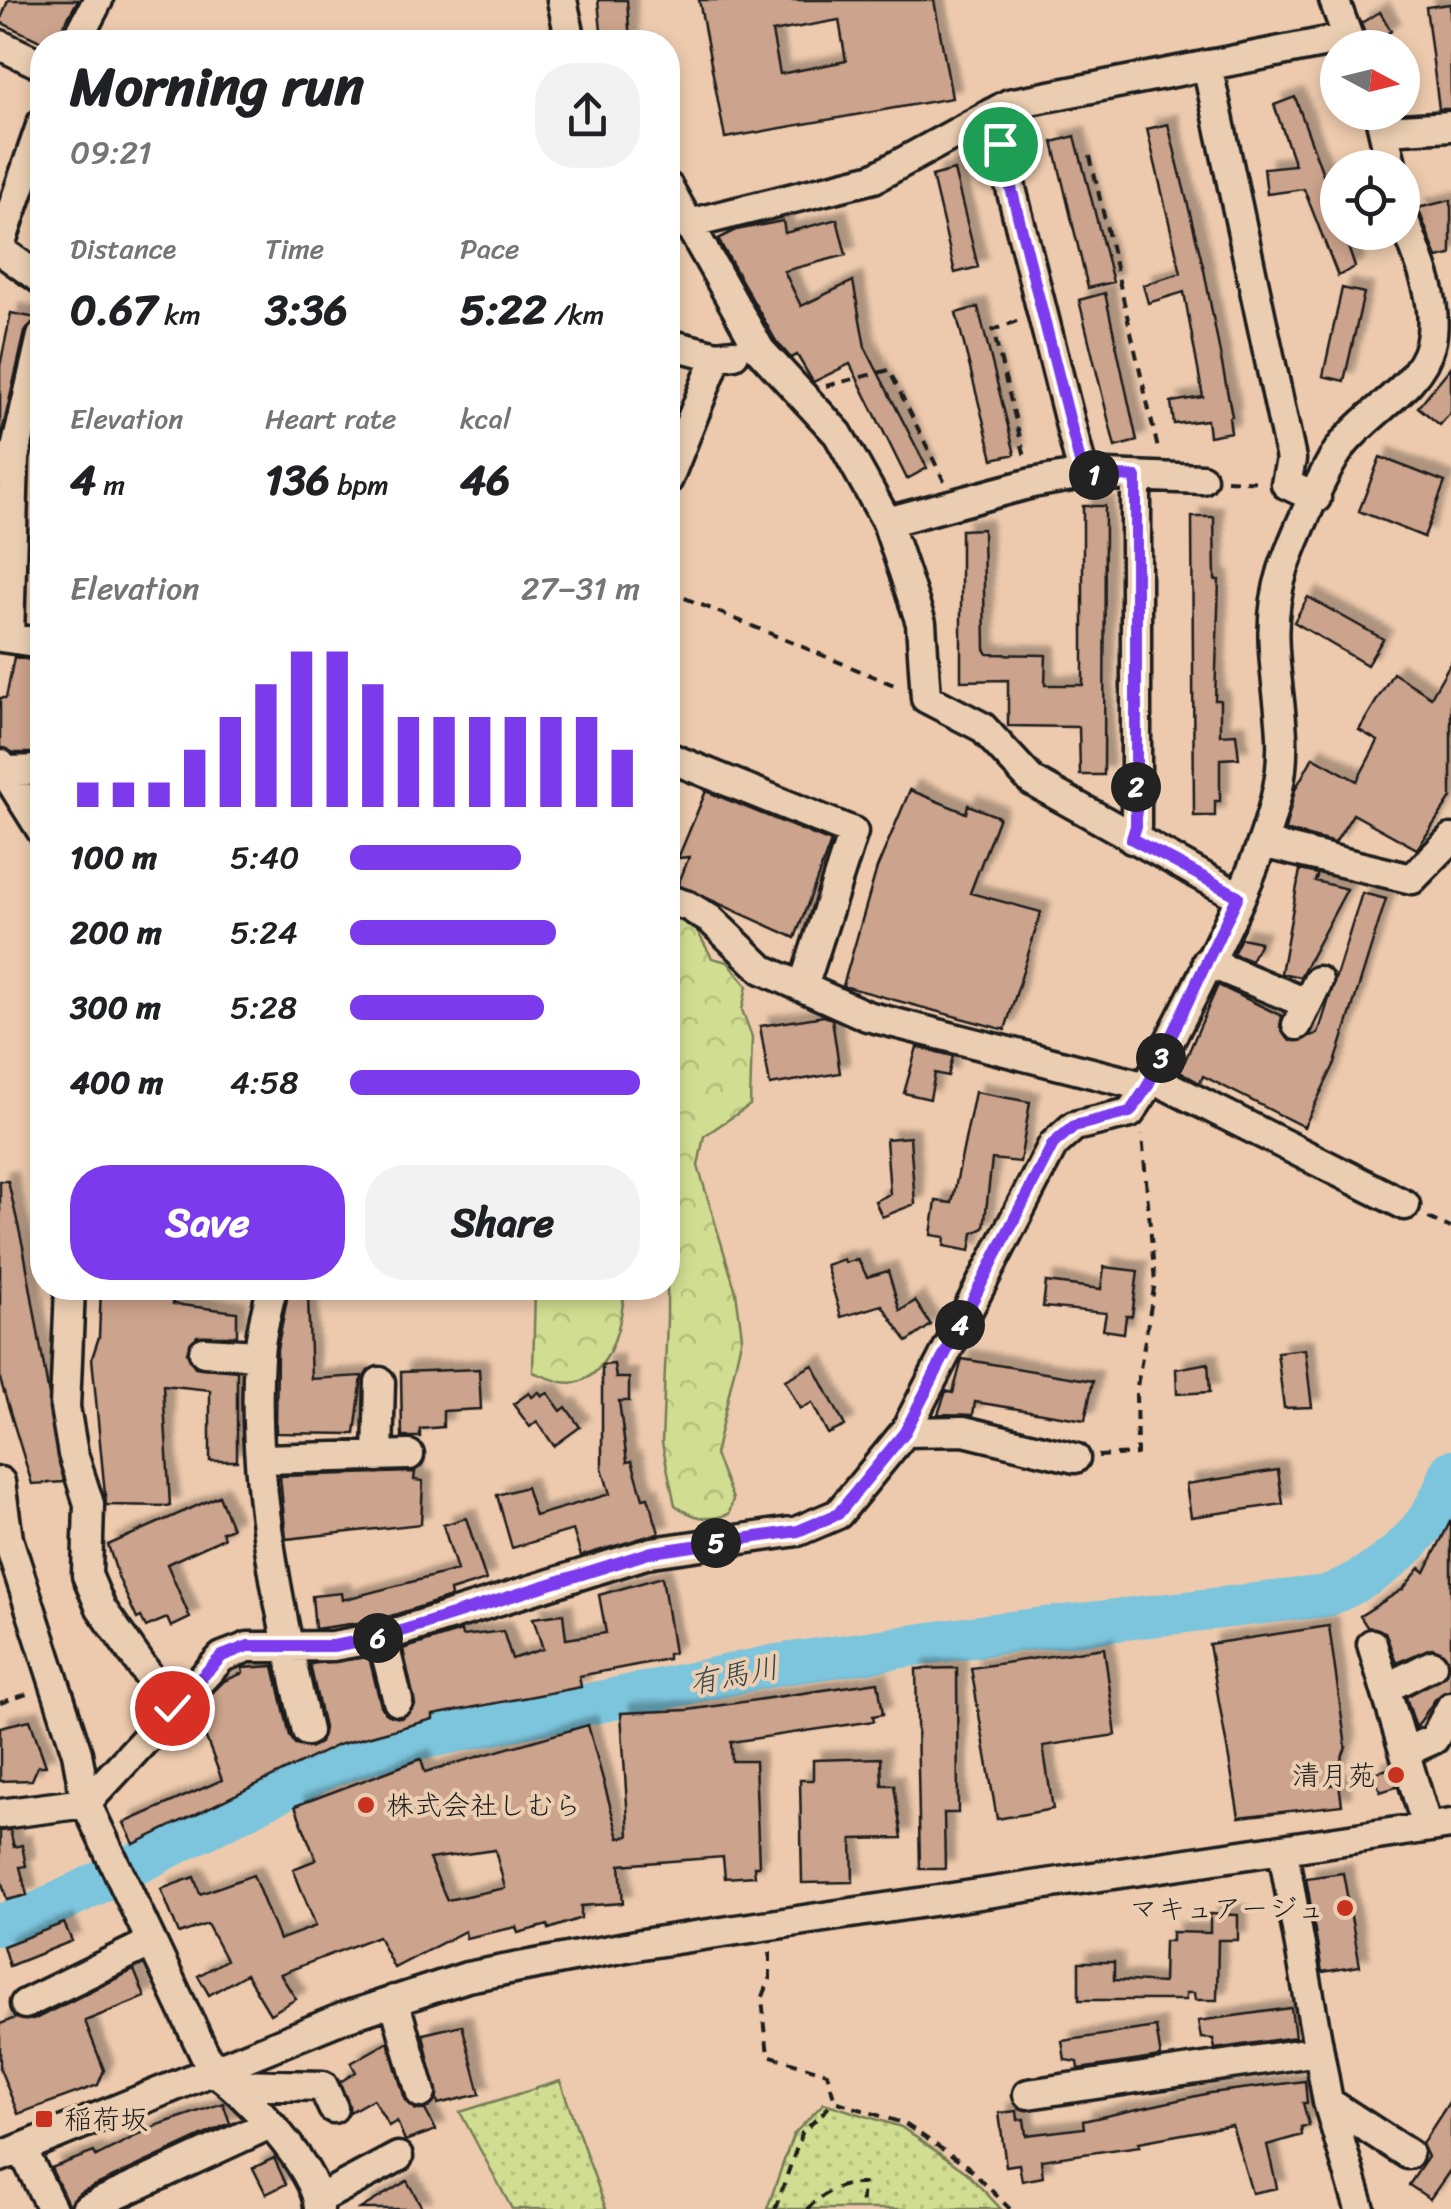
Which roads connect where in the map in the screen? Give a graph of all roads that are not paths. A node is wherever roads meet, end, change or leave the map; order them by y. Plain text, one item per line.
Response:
1 (98, 0) edge
2 (562, 0) edge
3 (1334, 0) edge
4 (82, 30) edge
5 (569, 30) edge
6 (1345, 30) edge
7 (0, 45) edge
8 (1320, 48) edge
9 (30, 60) edge
10 (1207, 65) junction
11 (992, 112) junction
12 (1420, 124) edge
13 (1451, 126) edge
14 (30, 159) edge
15 (680, 208) edge
16 (689, 224) junction
17 (0, 248) edge
18 (1414, 250) edge
19 (30, 271) edge
20 (680, 347) edge
21 (1441, 347) edge
22 (760, 350) junction
23 (716, 356) junction
24 (30, 388) edge
25 (680, 448) edge
26 (1083, 474) junction
27 (1136, 477) junction
28 (1202, 479) road end
29 (1316, 498) junction
30 (888, 522) junction
31 (4, 637) edge
32 (30, 642) edge
33 (680, 762) edge
34 (3, 768) edge
35 (30, 769) edge
36 (30, 812) edge
37 (1132, 839) junction
38 (1451, 839) edge
39 (1262, 843) junction
40 (1238, 896) junction
41 (680, 904) edge
42 (1207, 962) junction
43 (803, 988) junction
44 (1307, 1003) dead end
45 (1146, 1088) junction
46 (1416, 1211) road end
47 (69, 1300) edge
48 (270, 1300) edge
49 (204, 1352) dead end
50 (259, 1354) junction
51 (380, 1382) dead end
52 (905, 1432) junction
53 (409, 1455) dead end
54 (378, 1457) junction
55 (1074, 1458) road end
56 (262, 1459) junction
57 (0, 1482) edge
58 (4, 1535) edge
59 (382, 1637) junction
60 (1372, 1644) dead end
61 (288, 1648) junction
62 (1432, 1665) dead end
63 (1386, 1688) junction
64 (398, 1701) dead end
65 (1451, 1707) edge
66 (172, 1708) junction
67 (307, 1731) dead end
68 (1405, 1752) junction
69 (86, 1803) junction
70 (0, 1814) edge
71 (1439, 1826) edge
72 (1283, 1851) junction
73 (150, 1943) junction
74 (394, 2000) junction
75 (25, 2004) dead end
76 (1319, 2050) junction
77 (223, 2077) junction
78 (422, 2093) dead end
79 (1028, 2094) dead end
80 (1328, 2102) junction
81 (333, 2108) dead end
82 (268, 2125) junction
83 (11, 2153) edge
84 (1408, 2154) dead end
85 (398, 2158) dead end
86 (319, 2204) edge
87 (52, 2209) edge
88 (86, 2209) edge
89 (1360, 2209) edge

1 - 4 street
2 - 5 street
3 - 6 street
7 - 9 street
8 - 10 street
10 - 11 street
10 - 29 street
11 - 16 street
11 - 26 street
12 - 13 street
14 - 17 street
15 - 16 street
16 - 22 street
17 - 19 street
18 - 21 street
20 - 23 street
21 - 29 street
22 - 23 street
22 - 30 street
23 - 25 street
24 - 31 street
26 - 27 street
26 - 30 street
27 - 28 street
27 - 37 street
29 - 39 street
30 - 37 street
31 - 32 street
33 - 43 street
34 - 35 street
34 - 36 street
37 - 40 street
38 - 39 street
39 - 40 street
40 - 42 street
41 - 43 street
42 - 44 street
42 - 45 street
43 - 45 street
45 - 46 street
45 - 52 street
47 - 66 street
48 - 50 street
49 - 50 street
50 - 56 street
51 - 54 street
52 - 55 street
52 - 59 street
53 - 54 street
54 - 56 street
56 - 61 street
57 - 58 street
58 - 69 street
59 - 61 street
59 - 64 street
60 - 63 street
61 - 66 street
61 - 67 street
62 - 63 street
63 - 68 street
65 - 68 street
66 - 69 street
68 - 71 street
69 - 70 street
69 - 73 street
71 - 72 street
72 - 74 street
72 - 76 street
73 - 75 street
73 - 77 street
74 - 77 street
74 - 78 street
76 - 79 street
76 - 80 street
77 - 81 street
77 - 82 street
77 - 83 street
80 - 84 street
80 - 89 street
82 - 86 street
82 - 88 street
83 - 87 street
85 - 86 street

